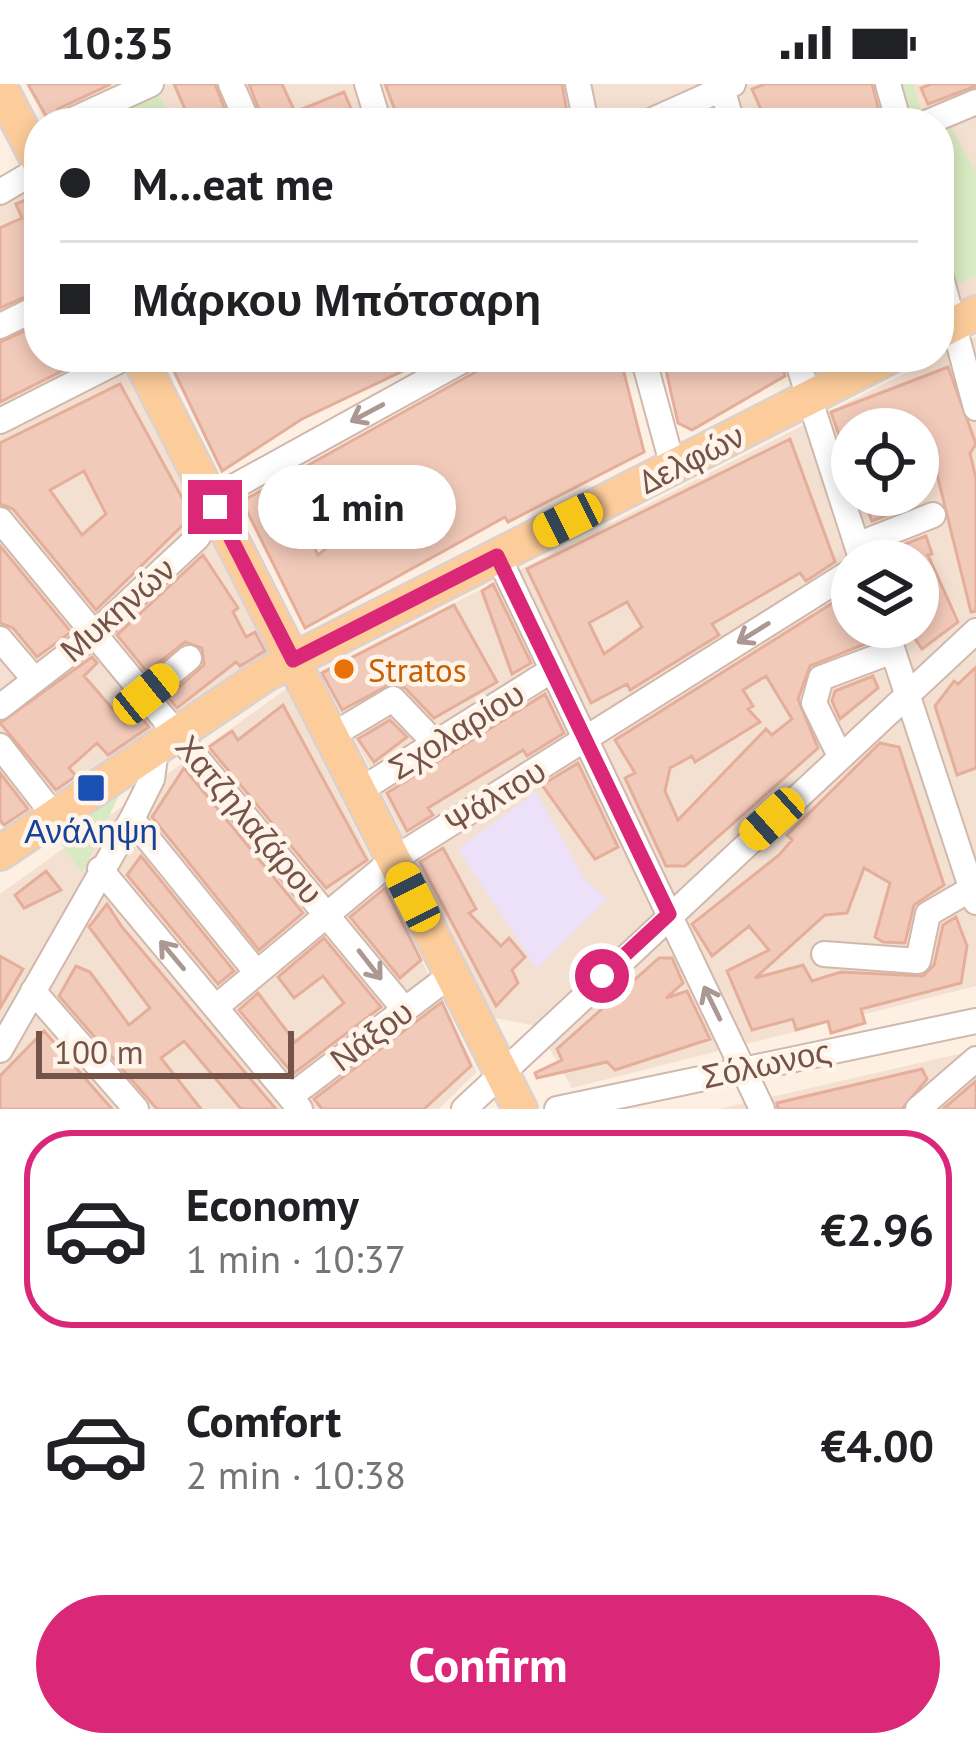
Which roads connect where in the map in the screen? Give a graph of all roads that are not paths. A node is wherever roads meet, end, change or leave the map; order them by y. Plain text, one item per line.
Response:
1 (151, 84) edge
2 (726, 86) edge
3 (0, 87) edge
4 (99, 108) edge
5 (678, 108) edge
6 (24, 130) edge
7 (24, 165) edge
8 (0, 192) edge
9 (956, 323) edge
10 (96, 372) edge
11 (147, 372) edge
12 (436, 372) edge
13 (647, 372) edge
14 (800, 372) edge
15 (861, 372) edge
16 (808, 399) junction
17 (976, 408) edge
18 (0, 421) edge
19 (831, 443) edge
20 (673, 467) junction
21 (215, 507) junction
22 (931, 516) edge
23 (0, 520) edge
24 (885, 540) edge
25 (497, 556) junction
26 (831, 584) edge
27 (976, 631) edge
28 (92, 636) junction
29 (0, 639) edge
30 (873, 648) edge
31 (892, 648) edge
32 (189, 658) dead end
33 (293, 660) junction
34 (552, 670) junction
35 (34, 680) junction
36 (146, 694) junction
37 (905, 696) junction
38 (0, 707) edge
39 (331, 736) junction
40 (166, 738) junction
41 (585, 739) junction
42 (435, 743) junction
43 (0, 746) edge
44 (840, 756) junction
45 (359, 791) junction
46 (53, 814) junction
47 (132, 819) junction
48 (0, 853) edge
49 (394, 859) junction
50 (100, 869) junction
51 (973, 895) edge
52 (329, 913) junction
53 (669, 914) junction
54 (824, 954) dead end
55 (257, 973) junction
56 (452, 974) junction
57 (33, 991) junction
58 (216, 1007) junction
59 (404, 1010) junction
60 (976, 1021) edge
61 (0, 1049) edge
62 (976, 1059) edge
63 (742, 1066) junction
64 (500, 1069) junction
65 (296, 1102) edge
66 (589, 1105) edge
67 (136, 1109) edge
68 (464, 1109) edge
69 (520, 1109) edge
70 (557, 1109) edge
71 (762, 1109) edge
72 (918, 1109) edge

1 - 4 street
2 - 5 street
3 - 6 main road
7 - 8 street
9 - 17 street
10 - 18 street
11 - 21 main road
12 -> 21 street, Μυκηνών
13 - 20 street
14 - 16 street
15 - 16 main road, Δελφών
16 - 19 street
16 - 20 main road, Δελφών
20 - 25 main road, Δελφών
21 - 28 street, Μυκηνών
21 - 33 main road
22 - 24 street
23 - 28 street, Χατζηλαζάρου
25 - 33 main road, Δελφών
25 - 34 street
26 -> 41 street, Ψάλτου
27 - 37 street
28 - 35 street, Μυκηνών
28 - 36 street, Χατζηλαζάρου
29 - 35 street
30 - 44 street
31 - 37 street
32 - 36 street
33 - 39 main road
33 - 40 main road, Δελφών
34 - 41 street
34 - 42 street, Σχολαρίου
35 - 38 street, Μυκηνών
36 - 40 street, Χατζηλαζάρου
37 - 44 street
37 - 51 street
39 - 42 street
39 - 45 main road
40 - 46 main road, Δελφών
40 - 47 street
40 - 52 street, Χατζηλαζάρου
41 - 49 street, Ψάλτου
41 - 53 street
42 - 45 street, Σχολαρίου
43 - 46 street
44 - 53 street
45 - 49 main road
46 - 48 main road, Δελφών
47 - 50 street
47 - 55 street
49 - 52 street, Ψάλτου
49 - 56 main road
50 - 57 street
58 -> 50 street
51 - 54 street
52 - 55 street, Ψάλτου
52 -> 59 street, Χατζηλαζάρου
63 -> 53 street
53 - 64 street
55 - 58 street, Ψάλτου
56 - 59 street, Νάξου
56 - 64 main road
57 - 61 street
57 - 67 street
58 - 65 street
59 - 65 street, Νάξου
60 - 63 street, Σόλωνος
62 - 72 street
63 - 66 street, Σόλωνος
63 - 71 street
64 - 68 street
64 - 69 main road
66 - 70 street, Σόλωνος

